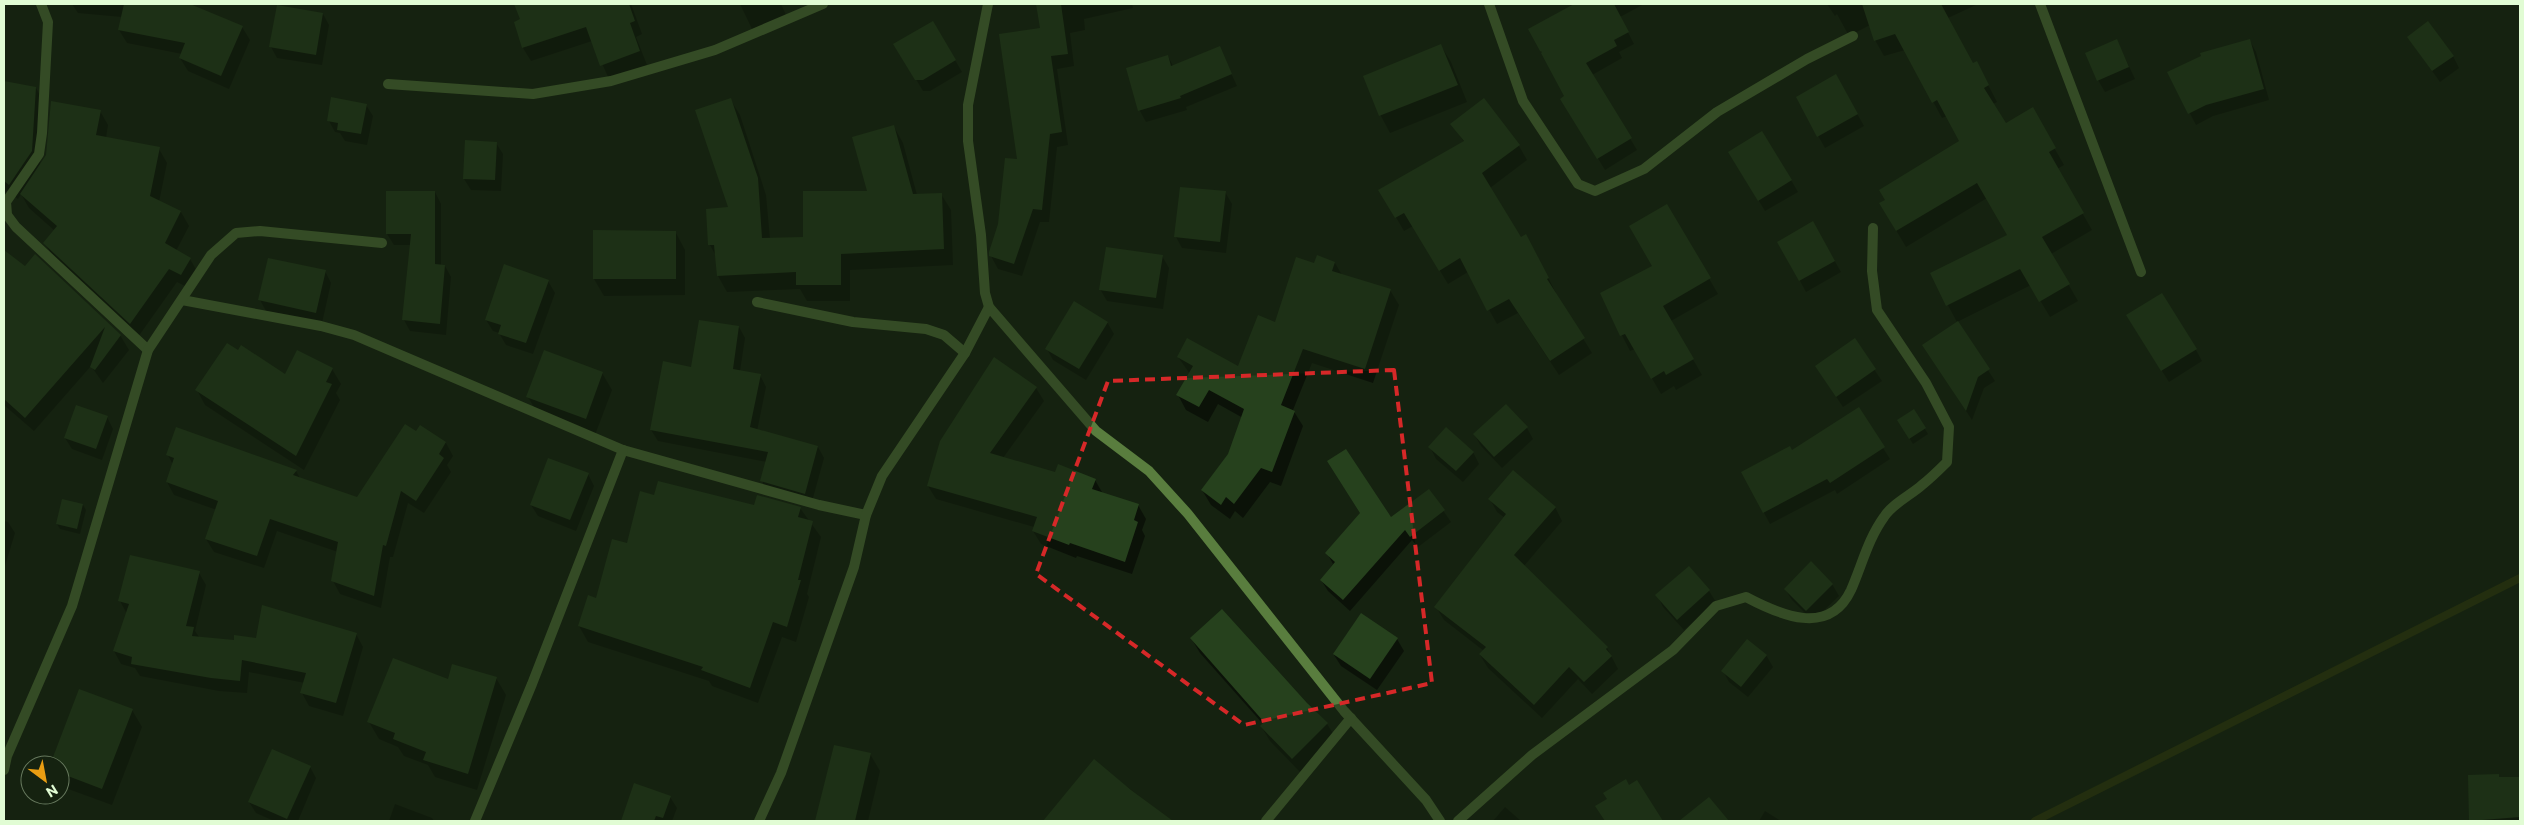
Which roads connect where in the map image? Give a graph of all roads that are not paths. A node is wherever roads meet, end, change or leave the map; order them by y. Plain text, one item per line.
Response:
1 (41, 4) edge
2 (823, 4) edge
3 (988, 4) edge
4 (1488, 4) edge
5 (2040, 4) edge
6 (1853, 36) dead end
7 (388, 84) dead end
8 (1873, 228) dead end
9 (382, 243) dead end
10 (2141, 272) dead end
11 (182, 300) junction
12 (757, 302) dead end
13 (989, 307) junction
14 (148, 350) junction
15 (965, 353) junction
16 (623, 450) junction
17 (866, 515) junction
18 (1351, 718) junction
19 (4, 770) edge
20 (475, 821) edge
21 (759, 821) edge
22 (1266, 821) edge
23 (1440, 821) edge
24 (1458, 821) edge

1 - 14 street
2 - 7 street
3 - 13 street
4 - 6 street
5 - 10 street
8 - 24 street
9 - 11 street
11 - 14 street
11 - 16 street
12 - 15 street
13 - 15 street
13 - 18 street
14 - 19 street
15 - 17 street
16 - 17 street
16 - 20 street
17 - 21 street
18 - 22 street
18 - 23 street

